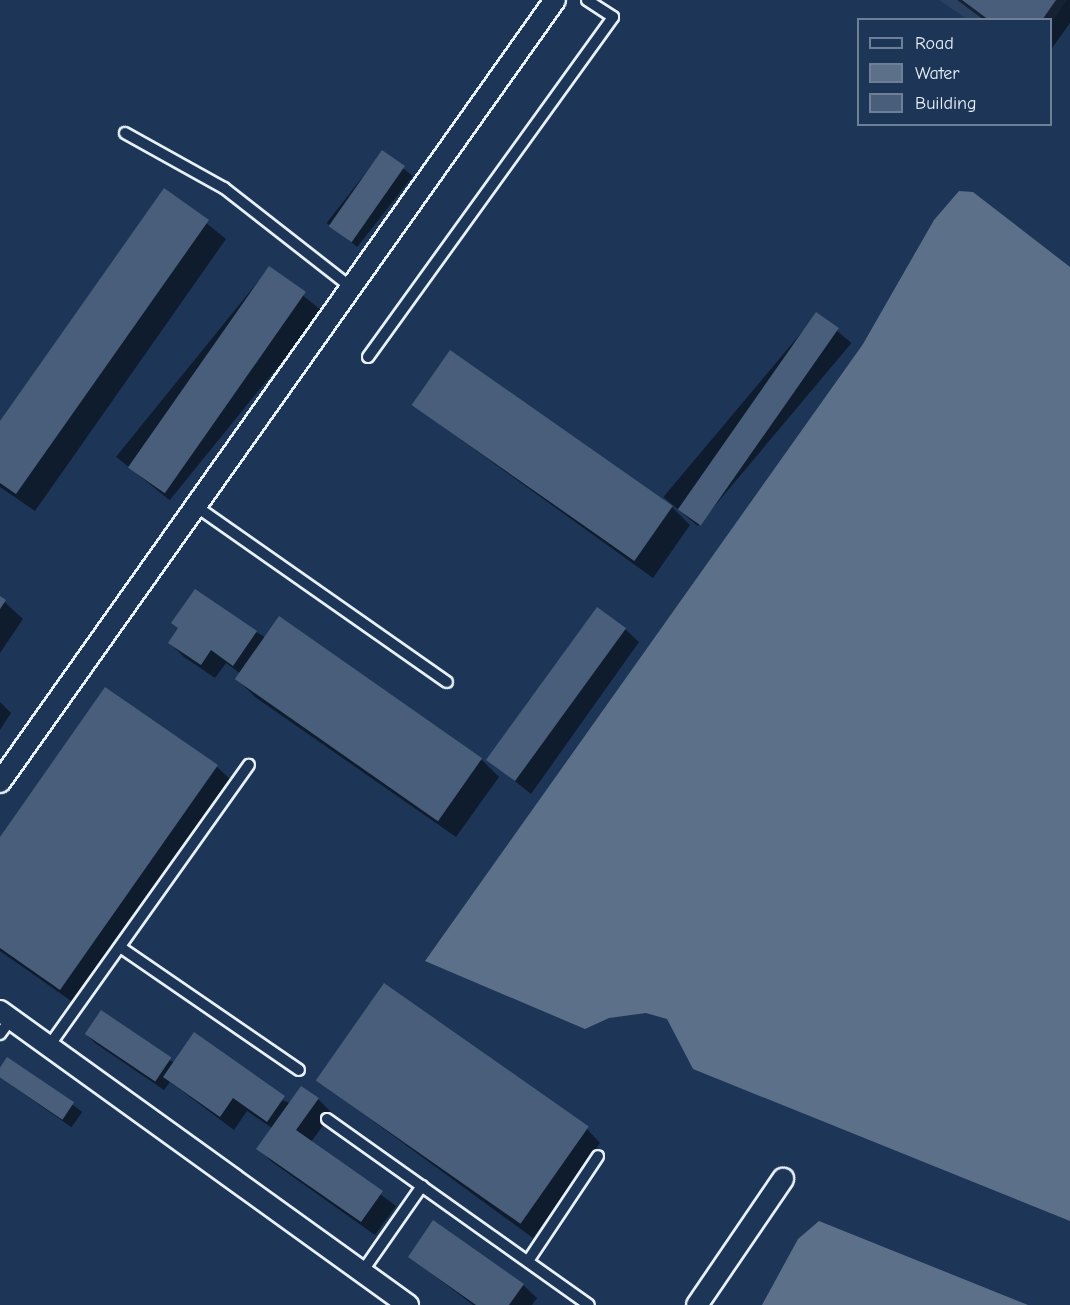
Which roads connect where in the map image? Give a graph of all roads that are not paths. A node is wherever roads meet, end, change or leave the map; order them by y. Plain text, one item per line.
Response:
1 (555, 0) edge
2 (587, 0) edge
3 (124, 133) dead end
4 (352, 288) junction
5 (368, 357) dead end
6 (197, 507) junction
7 (447, 682) dead end
8 (249, 765) dead end
9 (0, 782) edge
10 (120, 947) junction
11 (4, 1021) edge
12 (49, 1046) junction
13 (299, 1070) dead end
14 (327, 1119) dead end
15 (598, 1156) dead end
16 (783, 1179) dead end
17 (422, 1186) junction
18 (528, 1261) junction
19 (362, 1272) junction
20 (408, 1305) edge
21 (590, 1305) edge
22 (697, 1305) edge

1 - 4 street
2 - 5 lane
3 - 4 lane
4 - 6 street
6 - 7 lane
6 - 9 street
8 - 10 lane
10 - 12 lane
10 - 13 lane
11 - 12 street
12 - 19 street
14 - 17 lane
15 - 18 lane
16 - 22 street
17 - 18 lane
17 - 19 lane
18 - 21 lane
19 - 20 street

